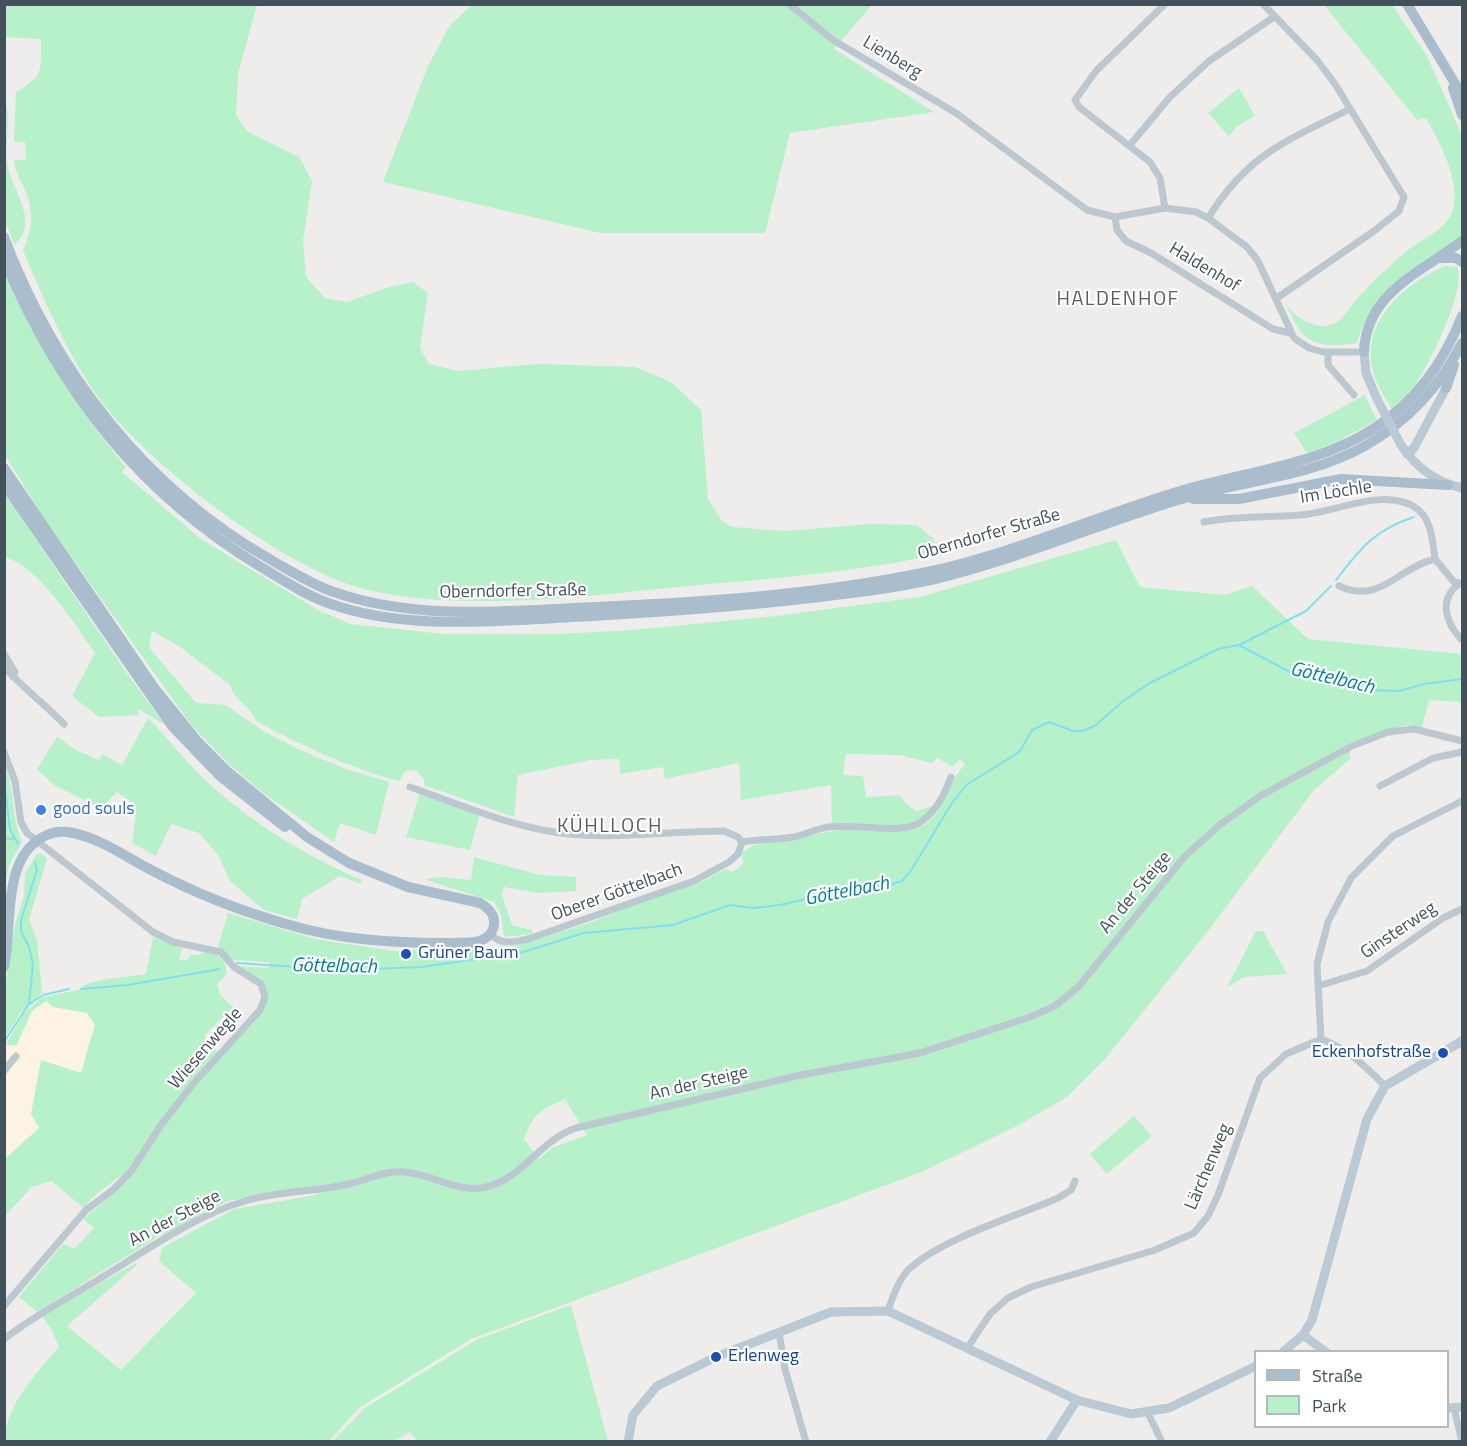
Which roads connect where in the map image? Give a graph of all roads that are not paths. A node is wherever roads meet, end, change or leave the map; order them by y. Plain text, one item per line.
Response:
1 (789, 4) edge
2 (1165, 4) edge
3 (1263, 4) edge
4 (1407, 4) edge
5 (1274, 17) junction
6 (1443, 60) junction
7 (1462, 95) edge
8 (1350, 109) junction
9 (1462, 115) edge
10 (1130, 145) junction
11 (1165, 208) junction
12 (1115, 217) junction
13 (1208, 218) junction
14 (4, 237) edge
15 (1460, 244) edge
16 (1437, 258) junction
17 (4, 260) edge
18 (1462, 262) edge
19 (1277, 298) junction
20 (1462, 316) edge
21 (1290, 333) junction
22 (1460, 348) edge
23 (1364, 352) junction
24 (1328, 353) junction
25 (1446, 388) joint
26 (1354, 395) dead end
27 (1407, 454) junction
28 (4, 468) edge
29 (4, 484) edge
30 (1448, 485) junction
31 (1462, 488) edge
32 (1179, 495) junction
33 (1204, 522) dead end
34 (1435, 559) junction
35 (1461, 584) edge
36 (1338, 586) dead end
37 (1461, 639) dead end
38 (4, 654) edge
39 (4, 667) edge
40 (13, 677) junction
41 (64, 724) dead end
42 (1462, 741) edge
43 (1462, 752) edge
44 (5, 755) edge
45 (951, 777) dead end
46 (1380, 786) dead end
47 (410, 787) dead end
48 (1462, 801) edge
49 (307, 837) junction
50 (36, 842) junction
51 (742, 842) junction
52 (1462, 909) edge
53 (490, 934) junction
54 (4, 968) edge
55 (1318, 986) junction
56 (1321, 1039) junction
57 (1462, 1041) edge
58 (16, 1056) dead end
59 (4, 1071) edge
60 (1385, 1086) junction
61 (1075, 1181) dead end
62 (4, 1306) edge
63 (888, 1311) junction
64 (779, 1332) junction
65 (1303, 1335) junction
66 (4, 1339) edge
67 (968, 1347) junction
68 (1285, 1350) edge
69 (1323, 1350) edge
70 (1254, 1367) edge
71 (1077, 1400) junction
72 (1455, 1408) edge
73 (1148, 1413) junction
74 (628, 1442) edge
75 (806, 1442) edge
76 (1050, 1442) edge
77 (1162, 1442) edge
78 (1462, 1442) edge

1 - 12 street, Lienberg
2 - 10 street
3 - 5 street
4 - 6 main road
5 - 8 street
5 - 10 street
6 - 7 main road
6 - 9 main road
8 - 13 street
8 - 19 street
10 - 11 street
11 - 12 street
11 - 13 street
12 - 21 street, Haldenhof
13 - 19 street
14 - 32 main road, Oberndorfer Straße
15 - 16 main road
16 - 18 main road
16 - 23 main road
17 - 32 main road, Oberndorfer Straße
19 - 21 street
20 - 32 main road
21 - 24 street, Haldenhof
22 - 25 main road
22 - 32 main road
23 - 24 street
23 - 27 street, bridge
24 - 26 street
25 - 27 street
27 - 30 street
28 - 49 main road
29 - 49 main road
30 - 31 street
30 - 32 main road
33 - 34 street, Im Löchle
34 - 35 street
34 - 36 street
35 - 37 street
38 - 40 street
39 - 40 street
40 - 41 street
42 - 66 street, An der Steige
43 - 46 street
44 - 50 street
45 - 51 street
47 - 51 street
48 - 55 street
49 - 53 main road
50 - 53 main road
50 - 54 main road
50 - 62 street, Wiesenwegle
51 - 53 street, Oberer Göttelbach
52 - 55 street, Ginsterweg
55 - 56 street
56 - 60 street
56 - 67 street, Lärchenweg
57 - 60 street
58 - 59 street
60 - 65 street
61 - 63 street
63 - 64 street
63 - 67 street
64 - 74 street
64 - 75 street
65 - 68 street
65 - 69 street
67 - 71 street
70 - 73 street
71 - 73 street
71 - 76 street
72 - 78 street
73 - 77 street

